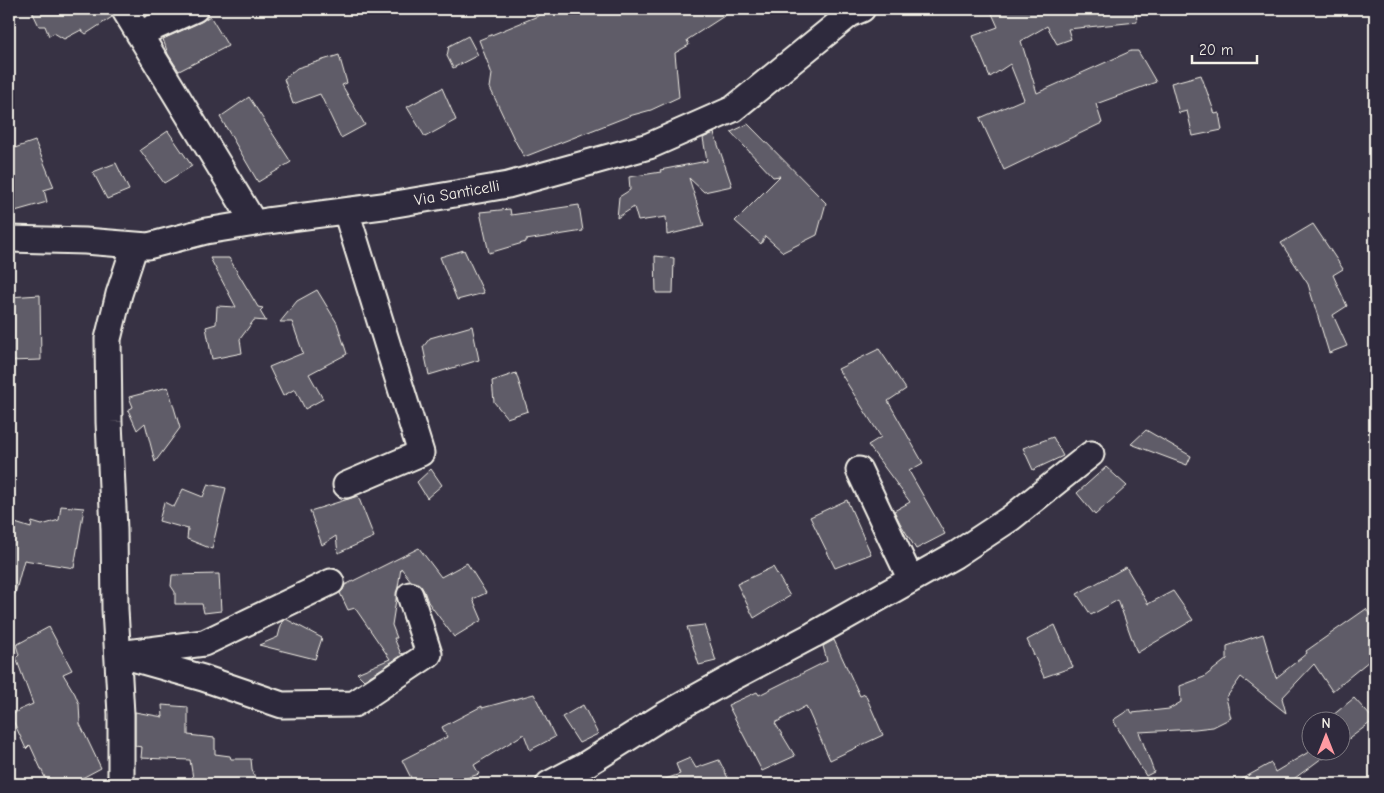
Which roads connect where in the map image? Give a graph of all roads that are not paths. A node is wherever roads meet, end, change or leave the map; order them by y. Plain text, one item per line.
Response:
1 (124, 9) edge
2 (195, 9) edge
3 (862, 9) edge
4 (139, 34) junction
5 (346, 210) junction
6 (254, 223) junction
7 (9, 239) edge
8 (135, 245) junction
9 (1091, 454) dead end
10 (859, 470) dead end
11 (346, 485) dead end
12 (911, 580) junction
13 (331, 582) dead end
14 (410, 595) dead end
15 (118, 654) junction
16 (121, 784) edge
17 (549, 784) edge

1 - 4 street
2 - 4 street
3 - 5 street, Via Santicelli
4 - 6 street
5 - 6 street, Via Santicelli
5 - 11 street
6 - 8 street, Via Santicelli
7 - 8 street, Via Santicelli
8 - 15 street
9 - 12 street
10 - 12 street
12 - 17 street
13 - 15 street
14 - 15 street
15 - 16 street

